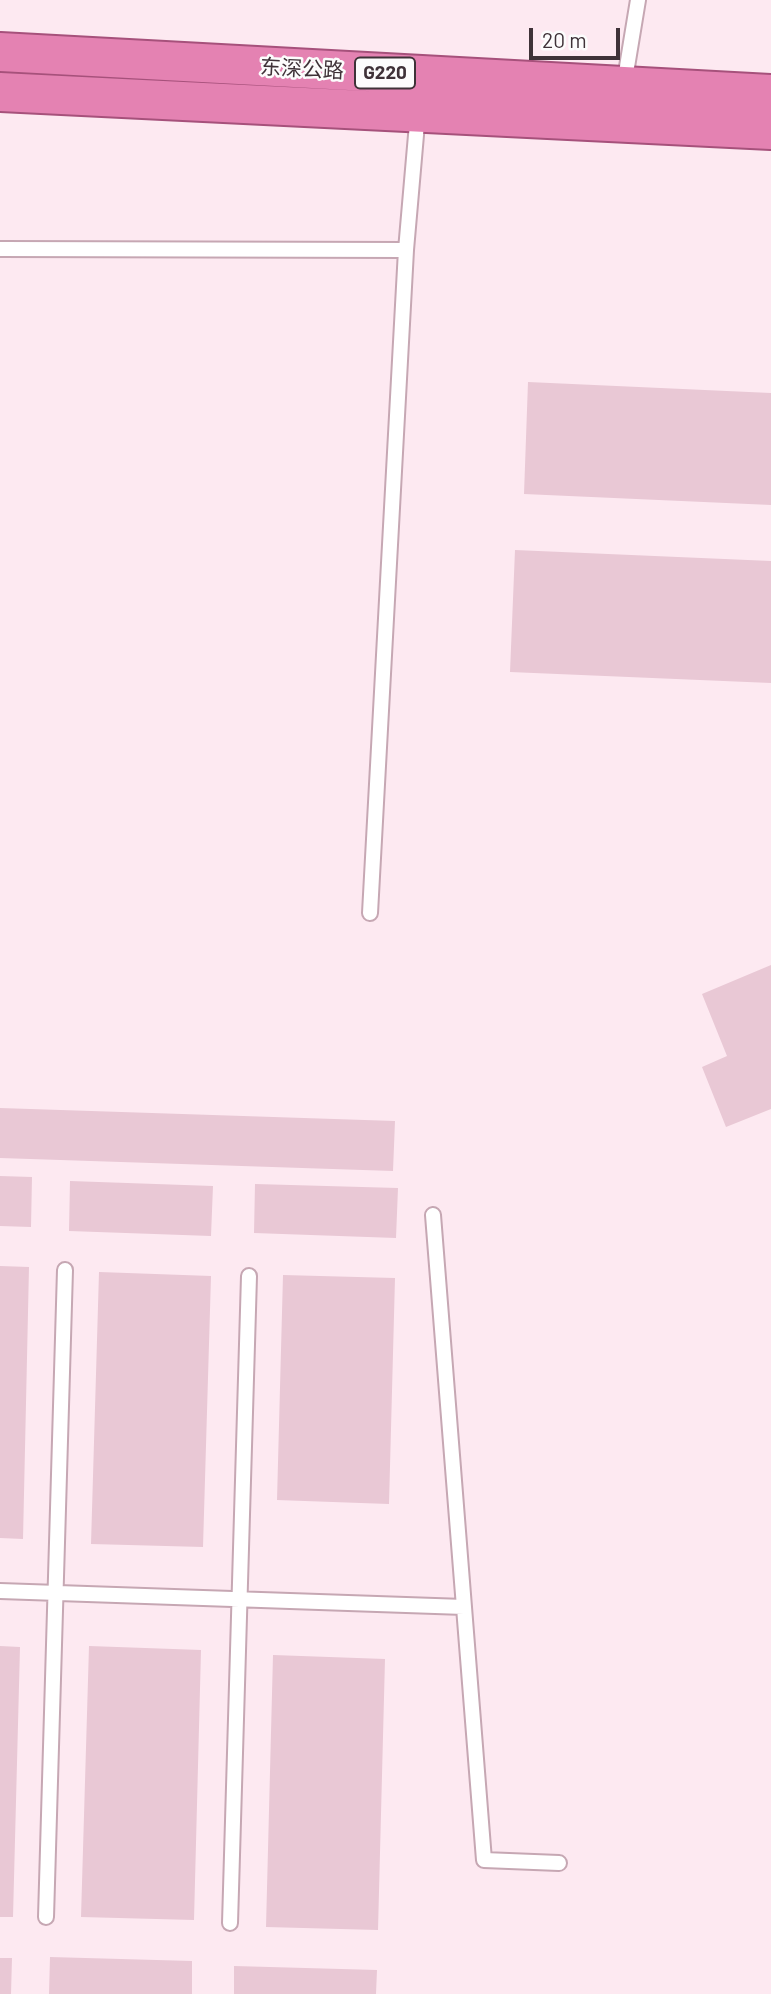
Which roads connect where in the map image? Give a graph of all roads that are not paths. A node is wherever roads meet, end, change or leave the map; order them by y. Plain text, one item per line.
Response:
1 (638, 0) edge
2 (0, 52) edge
3 (624, 86) junction
4 (0, 92) edge
5 (771, 94) edge
6 (418, 111) junction
7 (771, 130) edge
8 (0, 249) edge
9 (406, 250) junction
10 (370, 913) dead end
11 (433, 1215) dead end
12 (65, 1270) dead end
13 (249, 1276) dead end
14 (0, 1591) edge
15 (55, 1593) junction
16 (240, 1599) junction
17 (464, 1607) junction
18 (559, 1863) dead end
19 (46, 1917) dead end
20 (230, 1923) dead end

1 - 3 lane
2 - 3 highway, 东深公路 / G220
3 - 5 highway, 东深公路 / G220
4 - 6 highway, 东深公路 / G220
6 - 7 highway, 东深公路 / G220
6 - 9 lane
8 - 9 lane
9 - 10 lane
11 - 17 lane
12 - 15 lane
13 - 16 lane
14 - 15 lane
15 - 16 lane
15 - 19 lane
16 - 17 lane
16 - 20 lane
17 - 18 lane

